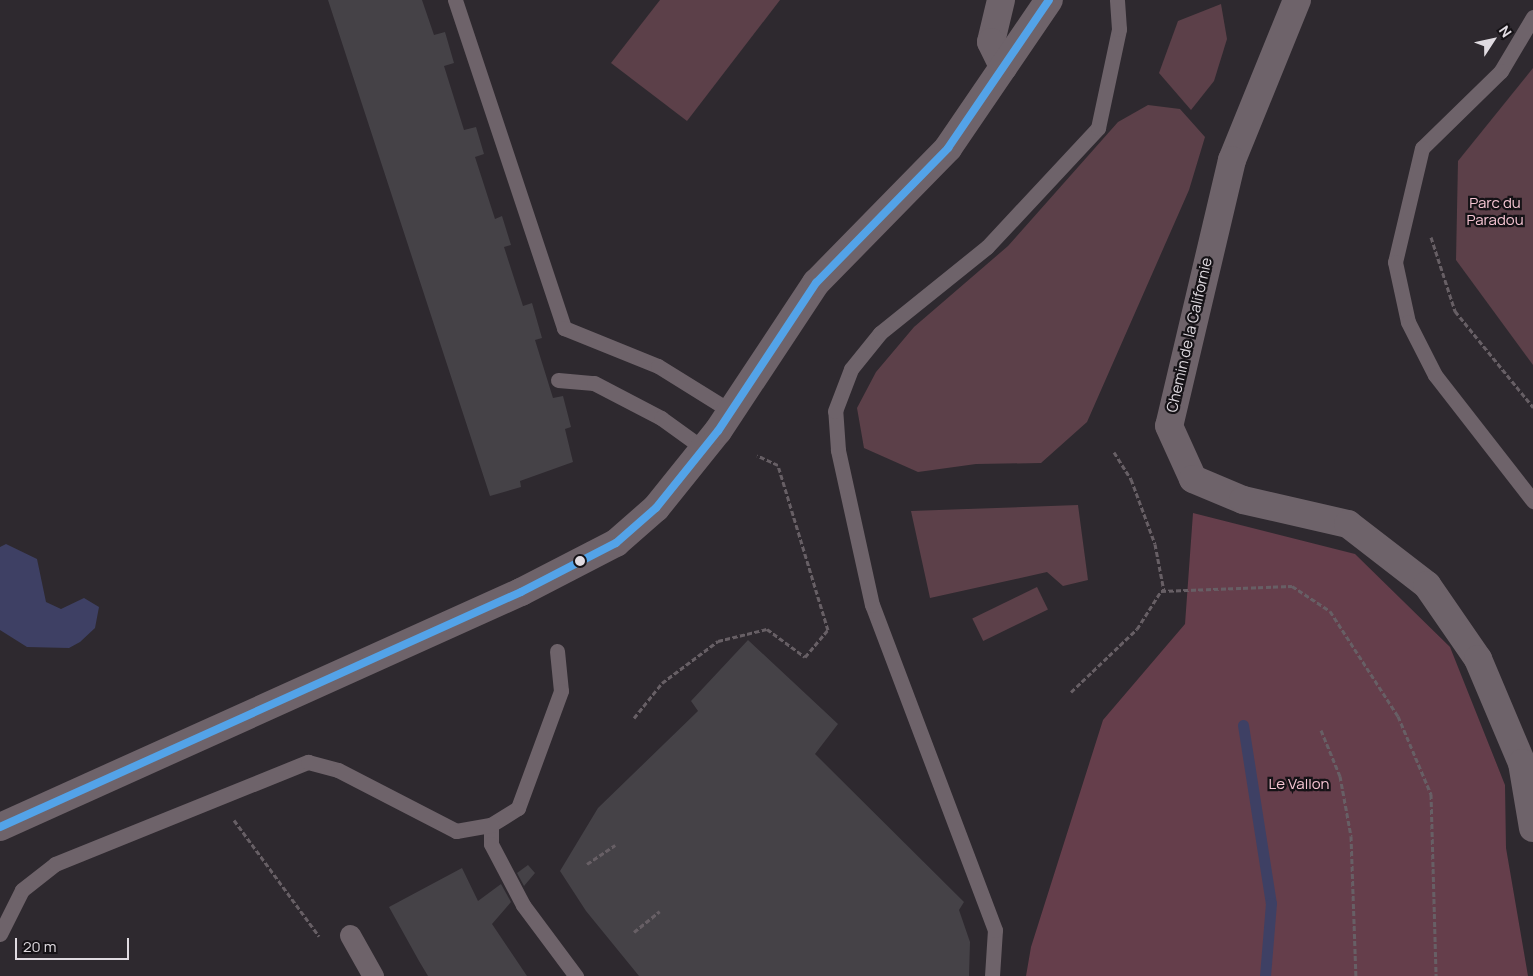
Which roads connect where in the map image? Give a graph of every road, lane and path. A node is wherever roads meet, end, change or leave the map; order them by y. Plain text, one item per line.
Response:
1 (455, 0) edge
2 (1001, 0) edge
3 (1049, 0) edge
4 (1117, 0) edge
5 (1297, 0) edge
6 (1533, 17) edge
7 (1003, 67) junction
8 (1410, 197) junction
9 (558, 380) dead end
10 (1533, 407) edge
11 (732, 412) junction
12 (704, 449) junction
13 (1114, 452) dead end
14 (757, 456) dead end
15 (1533, 501) edge
16 (1164, 591) junction
17 (557, 651) dead end
18 (1071, 692) dead end
19 (634, 718) dead end
20 (1320, 730) dead end
21 (212, 799) junction
22 (491, 825) junction
23 (0, 826) edge
24 (1533, 828) edge
25 (616, 845) dead end
26 (587, 864) dead end
27 (660, 911) dead end
28 (634, 932) dead end
29 (0, 934) edge
30 (350, 935) joint
31 (373, 976) edge
32 (576, 976) edge
33 (992, 976) edge
34 (1356, 976) edge
35 (1436, 976) edge

1 - 11 lane
2 - 7 street
3 - 7 street
4 - 33 lane
5 - 24 street, Chemin de la Californie
6 - 8 lane
7 - 11 street
8 - 10 path
8 - 15 lane
9 - 12 lane
11 - 12 street
12 - 23 street
13 - 16 path
14 - 19 path
16 - 18 path
16 - 35 path
17 - 22 lane
20 - 34 path
21 - 22 lane
21 - 29 lane
21 - 30 path
22 - 32 lane
25 - 26 path
27 - 28 path
30 - 31 street

